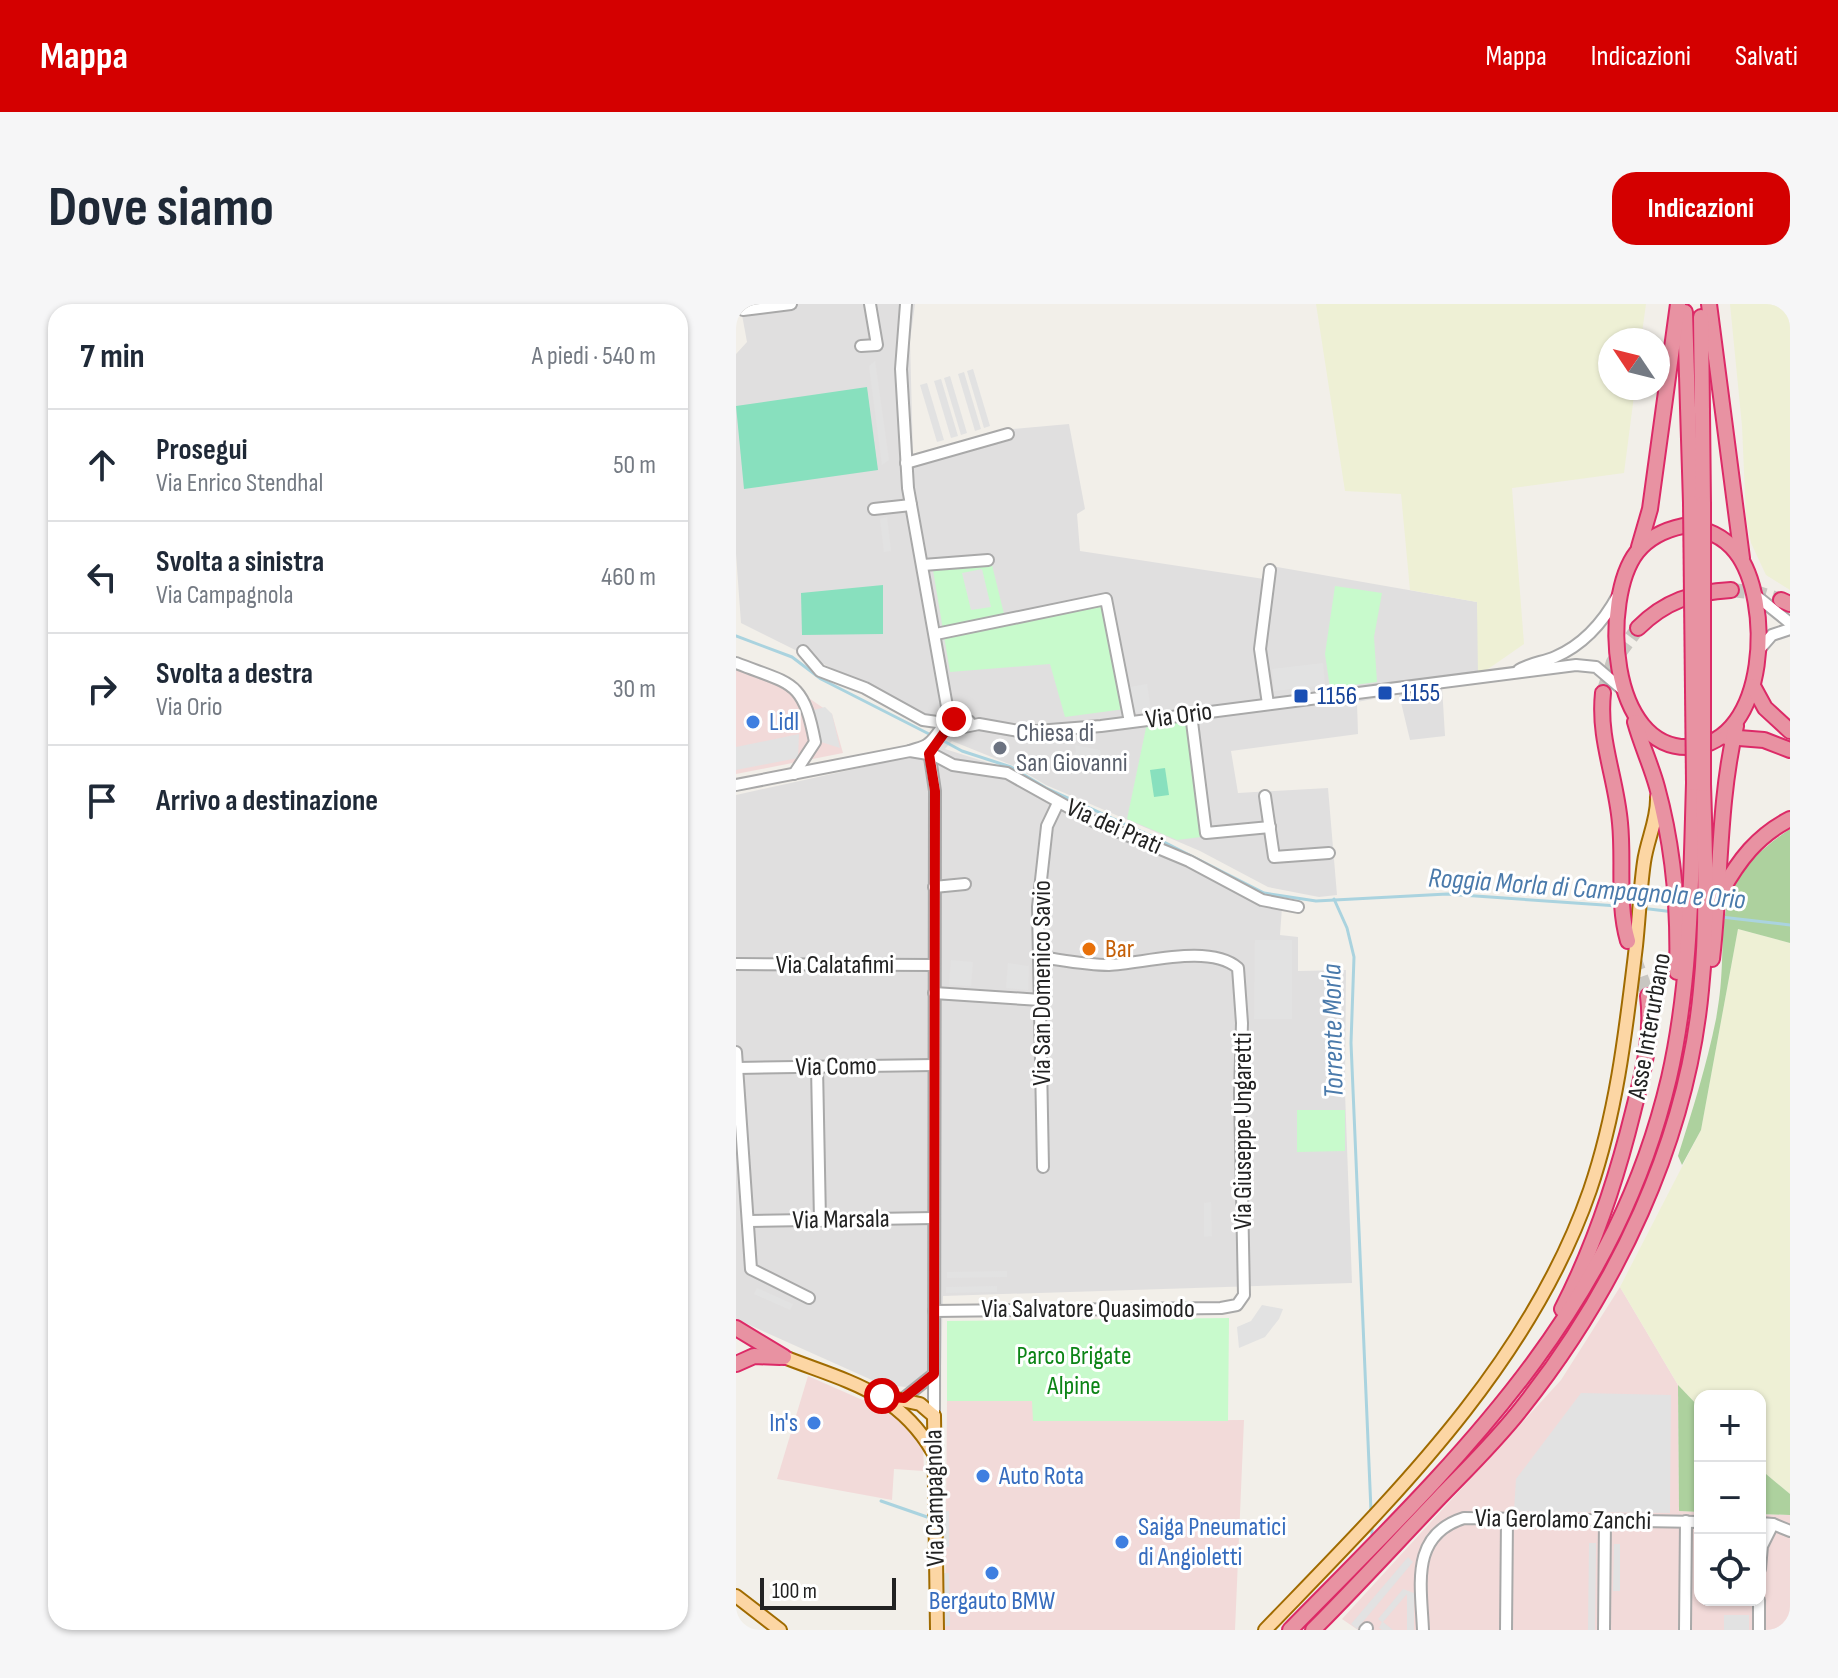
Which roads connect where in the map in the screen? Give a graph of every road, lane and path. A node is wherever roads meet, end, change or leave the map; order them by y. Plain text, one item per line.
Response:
1 (791, 304) edge
2 (870, 304) edge
3 (906, 304) edge
4 (1678, 304) edge
5 (1685, 304) edge
6 (1701, 304) edge
7 (1709, 304) edge
8 (743, 310) dead end
9 (861, 346) dead end
10 (1008, 434) dead end
11 (906, 463) junction
12 (1697, 504) junction
13 (911, 505) junction
14 (874, 509) dead end
15 (1637, 551) junction
16 (988, 560) dead end
17 (1743, 563) junction
18 (923, 565) junction
19 (1270, 570) dead end
20 (1622, 586) junction
21 (1731, 590) tunnel mouth
22 (1754, 594) junction
23 (1790, 623) edge
24 (1638, 628) tunnel mouth
25 (1790, 629) edge
26 (936, 634) junction
27 (803, 651) dead end
28 (1758, 652) junction
29 (736, 663) edge
30 (1517, 672) junction
31 (1753, 686) junction
32 (1623, 690) junction
33 (1603, 693) tunnel mouth
34 (1268, 704) junction
35 (1191, 714) junction
36 (1635, 718) junction
37 (1130, 722) junction
38 (946, 727) junction
39 (1790, 731) edge
40 (1730, 733) junction
41 (930, 746) junction
42 (1790, 750) edge
43 (794, 774) junction
44 (1699, 783) junction
45 (736, 785) edge
46 (1657, 786) junction
47 (1265, 796) dead end
48 (1058, 803) junction
49 (1790, 819) edge
50 (1270, 827) junction
51 (1329, 853) dead end
52 (965, 884) dead end
53 (934, 887) junction
54 (1684, 900) junction
55 (1715, 900) junction
56 (1298, 907) dead end
57 (1628, 941) tunnel mouth
58 (1040, 957) junction
59 (736, 964) edge
60 (934, 965) junction
61 (934, 993) junction
62 (1648, 996) tunnel mouth
63 (1041, 1000) junction
64 (736, 1052) edge
65 (934, 1065) junction
66 (817, 1067) junction
67 (737, 1068) edge
68 (1043, 1167) dead end
69 (934, 1218) junction
70 (749, 1221) junction
71 (820, 1221) junction
72 (809, 1298) dead end
73 (1239, 1302) joint
74 (934, 1311) junction
75 (736, 1328) edge
76 (784, 1357) junction
77 (736, 1364) edge
78 (934, 1374) junction
79 (904, 1405) junction
80 (934, 1416) junction
81 (934, 1455) junction
82 (1415, 1503) junction
83 (1507, 1519) junction
84 (1605, 1520) junction
85 (1686, 1521) junction
86 (1694, 1522) edge
87 (1766, 1523) edge
88 (1773, 1524) junction
89 (1790, 1531) edge
90 (1766, 1538) edge
91 (736, 1596) edge
92 (1340, 1603) junction
93 (1759, 1606) edge
94 (780, 1630) edge
95 (937, 1630) edge
96 (1265, 1630) edge
97 (1290, 1630) edge
98 (1313, 1630) edge
99 (1322, 1630) edge
100 (1423, 1630) edge
101 (1506, 1630) edge
102 (1604, 1630) edge
103 (1685, 1630) edge
104 (1759, 1630) edge

1 - 8 street
2 - 9 street
3 - 11 street
4 - 15 highway
5 - 12 highway, Asse Interurbano
6 - 12 highway, Asse Interurbano
7 - 17 highway
10 - 11 street
11 - 13 street
12 - 44 highway, Asse Interurbano, bridge
13 - 14 street
13 - 18 street
15 - 17 highway
15 - 20 highway
16 - 18 street
17 - 22 highway
18 - 26 street
19 - 34 street
20 - 30 street, Via Orio
20 - 32 highway
21 - 24 highway
22 - 23 street
22 - 28 highway
25 - 28 street
26 - 37 street
26 - 38 street
27 - 38 street, Via Orio
28 - 31 highway
29 - 43 street
30 - 32 street, Via Orio
30 - 34 street, Via Orio
31 - 39 highway
31 - 40 highway
32 - 36 highway
33 - 57 highway
34 - 35 street, Via Orio
35 - 37 street, Via Orio
35 - 50 street
36 - 40 highway
36 - 46 highway
37 - 38 street, Via Orio
38 - 41 street
40 - 42 highway
40 - 55 highway
41 - 43 street
41 - 48 street, Via dei Prati
41 - 53 street, Via Campagnola
43 - 45 street
44 - 54 highway, Asse Interurbano
44 - 55 highway, Asse Interurbano
46 - 54 highway
46 - 96 main road
47 - 50 street
48 - 56 street, Via dei Prati
48 - 58 street, Via San Domenico Savio
49 - 55 highway
50 - 51 street
52 - 53 street
53 - 60 street, Via Campagnola
54 - 82 highway, Asse Interurbano
55 - 92 highway
58 - 63 street, Via San Domenico Savio
58 - 73 street, Via Giuseppe Ungaretti
59 - 60 street, Via Calatafimi
60 - 61 street, Via Campagnola
61 - 63 street
61 - 65 street, Via Campagnola
62 - 82 highway
63 - 68 street, Via San Domenico Savio
64 - 67 street
65 - 66 street, Via Como
65 - 69 street, Via Campagnola
66 - 67 street, Via Como
66 - 71 street
67 - 70 street
69 - 71 street, Via Marsala
69 - 74 street, Via Campagnola
70 - 71 street, Via Marsala
70 - 72 street
73 - 74 street, Via Salvatore Quasimodo
74 - 78 street, Via Campagnola
75 - 76 highway
76 - 77 highway
76 - 79 main road
78 - 79 street
78 - 80 street, Via Campagnola
79 - 80 main road
79 - 81 main road
80 - 81 main road, Via Campagnola
81 - 95 main road, Via Campagnola
82 - 97 highway, Asse Interurbano
83 - 84 street, Via Gerolamo Zanchi
83 - 100 street, Via Gerolamo Zanchi
83 - 101 street
84 - 85 street, Via Gerolamo Zanchi
84 - 102 street
85 - 86 street, Via Gerolamo Zanchi
85 - 103 street
87 - 88 street
88 - 89 street
88 - 90 street
91 - 94 main road
92 - 98 highway
92 - 99 highway
93 - 104 street

